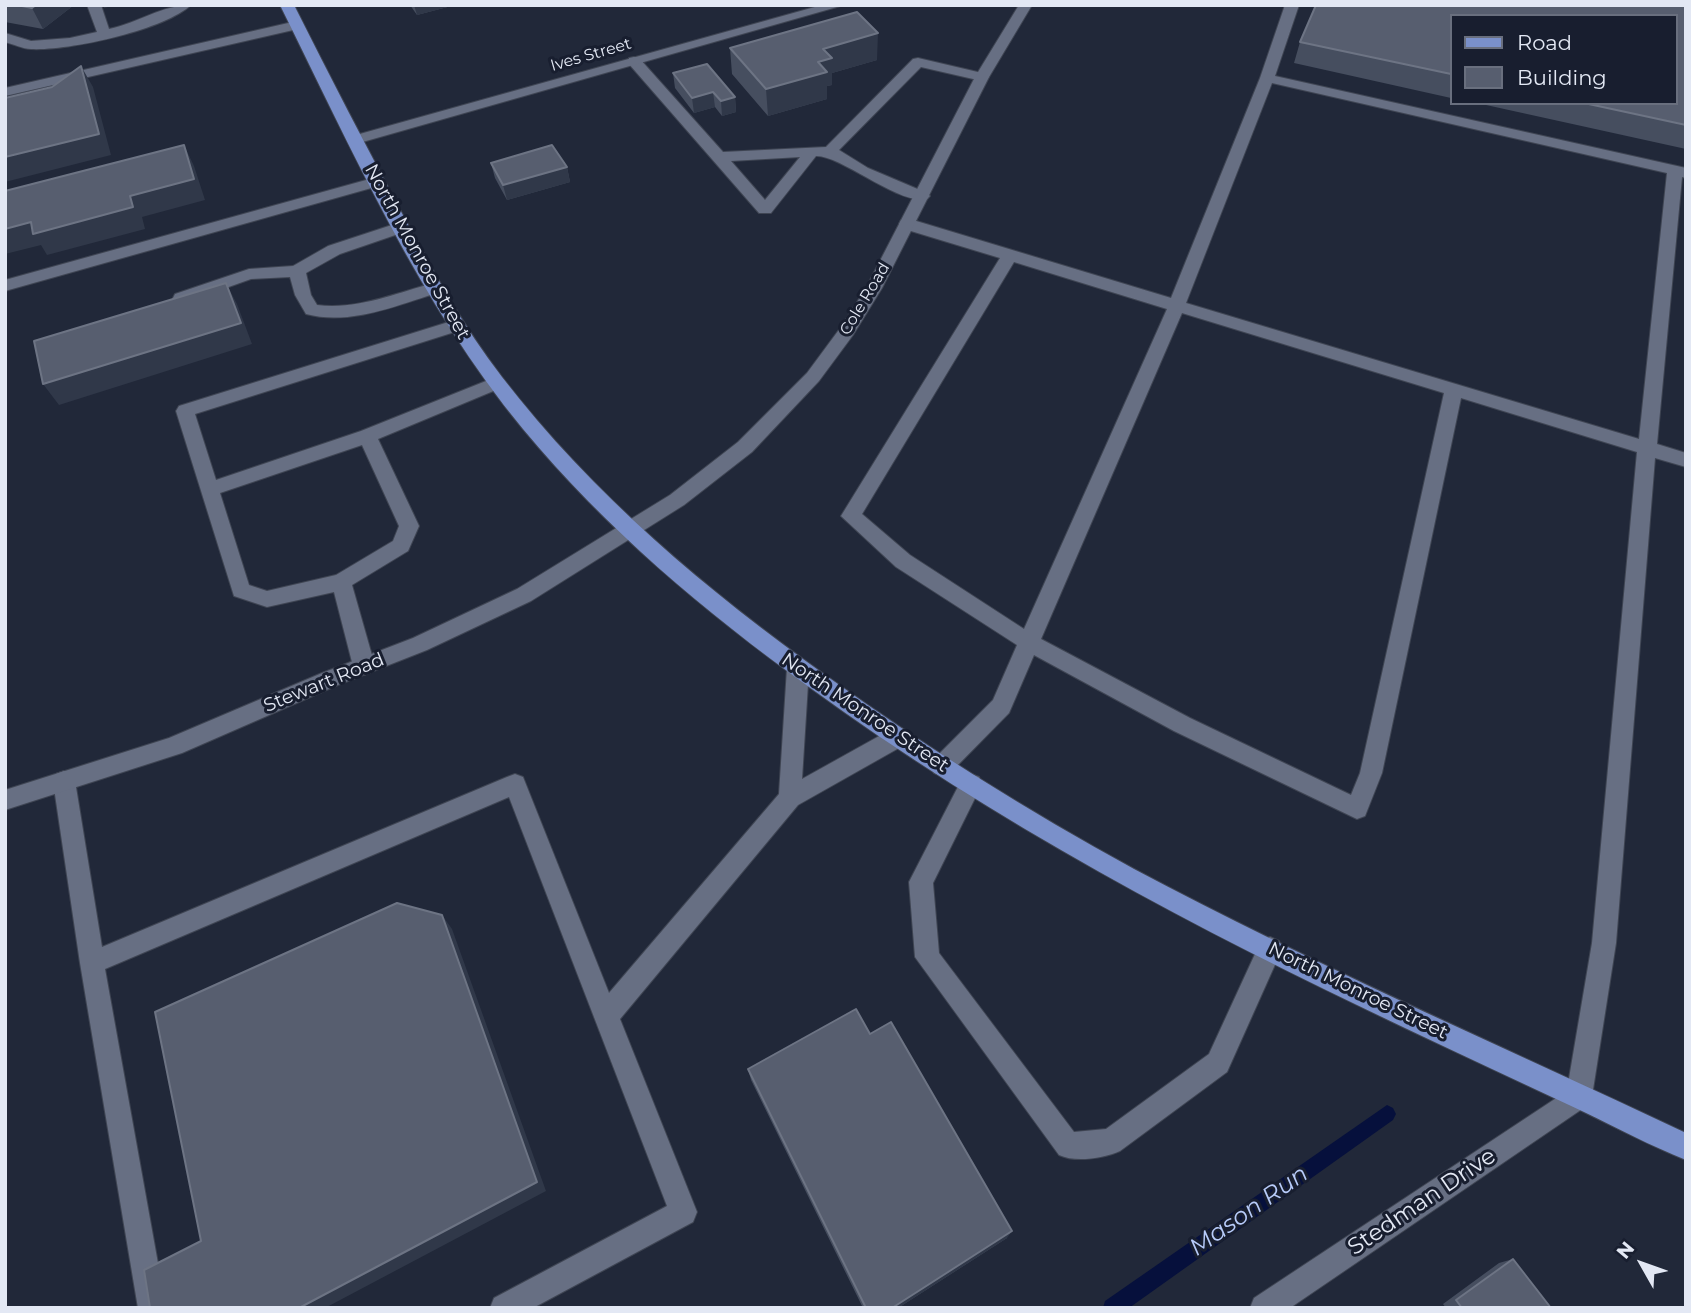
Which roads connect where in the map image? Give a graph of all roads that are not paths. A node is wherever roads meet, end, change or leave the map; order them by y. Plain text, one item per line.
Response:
1 (94, 5) edge
2 (185, 5) edge
3 (287, 5) edge
4 (838, 5) edge
5 (1026, 5) edge
6 (1292, 5) edge
7 (297, 25) junction
8 (104, 33) junction
9 (5, 37) edge
10 (634, 61) junction
11 (982, 77) junction
12 (1267, 78) junction
13 (5, 92) edge
14 (354, 140) junction
15 (830, 151) junction
16 (812, 152) junction
17 (719, 157) junction
18 (1680, 172) edge
19 (377, 182) junction
20 (922, 195) junction
21 (907, 224) junction
22 (401, 227) junction
23 (1010, 255) junction
24 (297, 271) junction
25 (5, 286) edge
26 (434, 288) junction
27 (170, 302) edge
28 (1177, 304) junction
29 (455, 326) junction
30 (497, 383) junction
31 (1454, 389) junction
32 (368, 436) junction
33 (1647, 447) junction
34 (1686, 460) edge
35 (211, 489) junction
36 (629, 531) junction
37 (341, 582) junction
38 (1029, 642) junction
39 (364, 666) junction
40 (798, 668) junction
41 (898, 737) junction
42 (942, 766) junction
43 (64, 781) junction
44 (971, 784) junction
45 (790, 798) junction
46 (5, 800) edge
47 (1270, 949) junction
48 (92, 962) junction
49 (606, 1016) junction
50 (1579, 1096) junction
51 (1686, 1147) edge
52 (152, 1308) edge
53 (504, 1308) edge
54 (1264, 1308) edge

1 - 8 street
2 - 8 street
3 - 7 main road, North Monroe Street
4 - 10 street, Ives Street
5 - 11 street, Cole Road
6 - 12 street
7 - 13 street
7 - 14 main road, North Monroe Street
8 - 9 street
10 - 14 street, Ives Street
10 - 17 street
11 - 15 street
11 - 20 street, Cole Road
12 - 18 street
12 - 28 street
14 - 19 main road, North Monroe Street
15 - 16 street
15 - 20 street
16 - 17 street
16 - 17 street
18 - 33 street
19 - 22 main road, North Monroe Street
19 - 25 street
20 - 21 street, Cole Road
21 - 23 street
21 - 36 street, Cole Road
22 - 24 street
22 - 26 main road, North Monroe Street
23 - 28 street
23 - 38 street
24 - 26 street
24 - 27 street
26 - 29 main road, North Monroe Street
28 - 31 street
28 - 38 street
29 - 30 main road, North Monroe Street
29 - 35 street
30 - 32 street
30 - 36 main road, North Monroe Street
31 - 33 street
31 - 38 street
32 - 35 street
32 - 37 street
33 - 34 street
33 - 50 street
35 - 37 street
36 - 39 street, Stewart Road
36 - 40 main road, North Monroe Street
37 - 39 street
38 - 42 street
39 - 43 street, Stewart Road
40 - 41 main road, North Monroe Street
40 - 45 street
41 - 42 main road, North Monroe Street
41 - 45 street
42 - 44 main road, North Monroe Street
43 - 46 street, Stewart Road
43 - 48 street
44 - 47 main road, North Monroe Street
44 - 47 street
45 - 49 street
47 - 50 main road, North Monroe Street
48 - 49 street
48 - 52 street
49 - 53 street
50 - 51 main road, North Monroe Street
50 - 54 street, Stedman Drive

